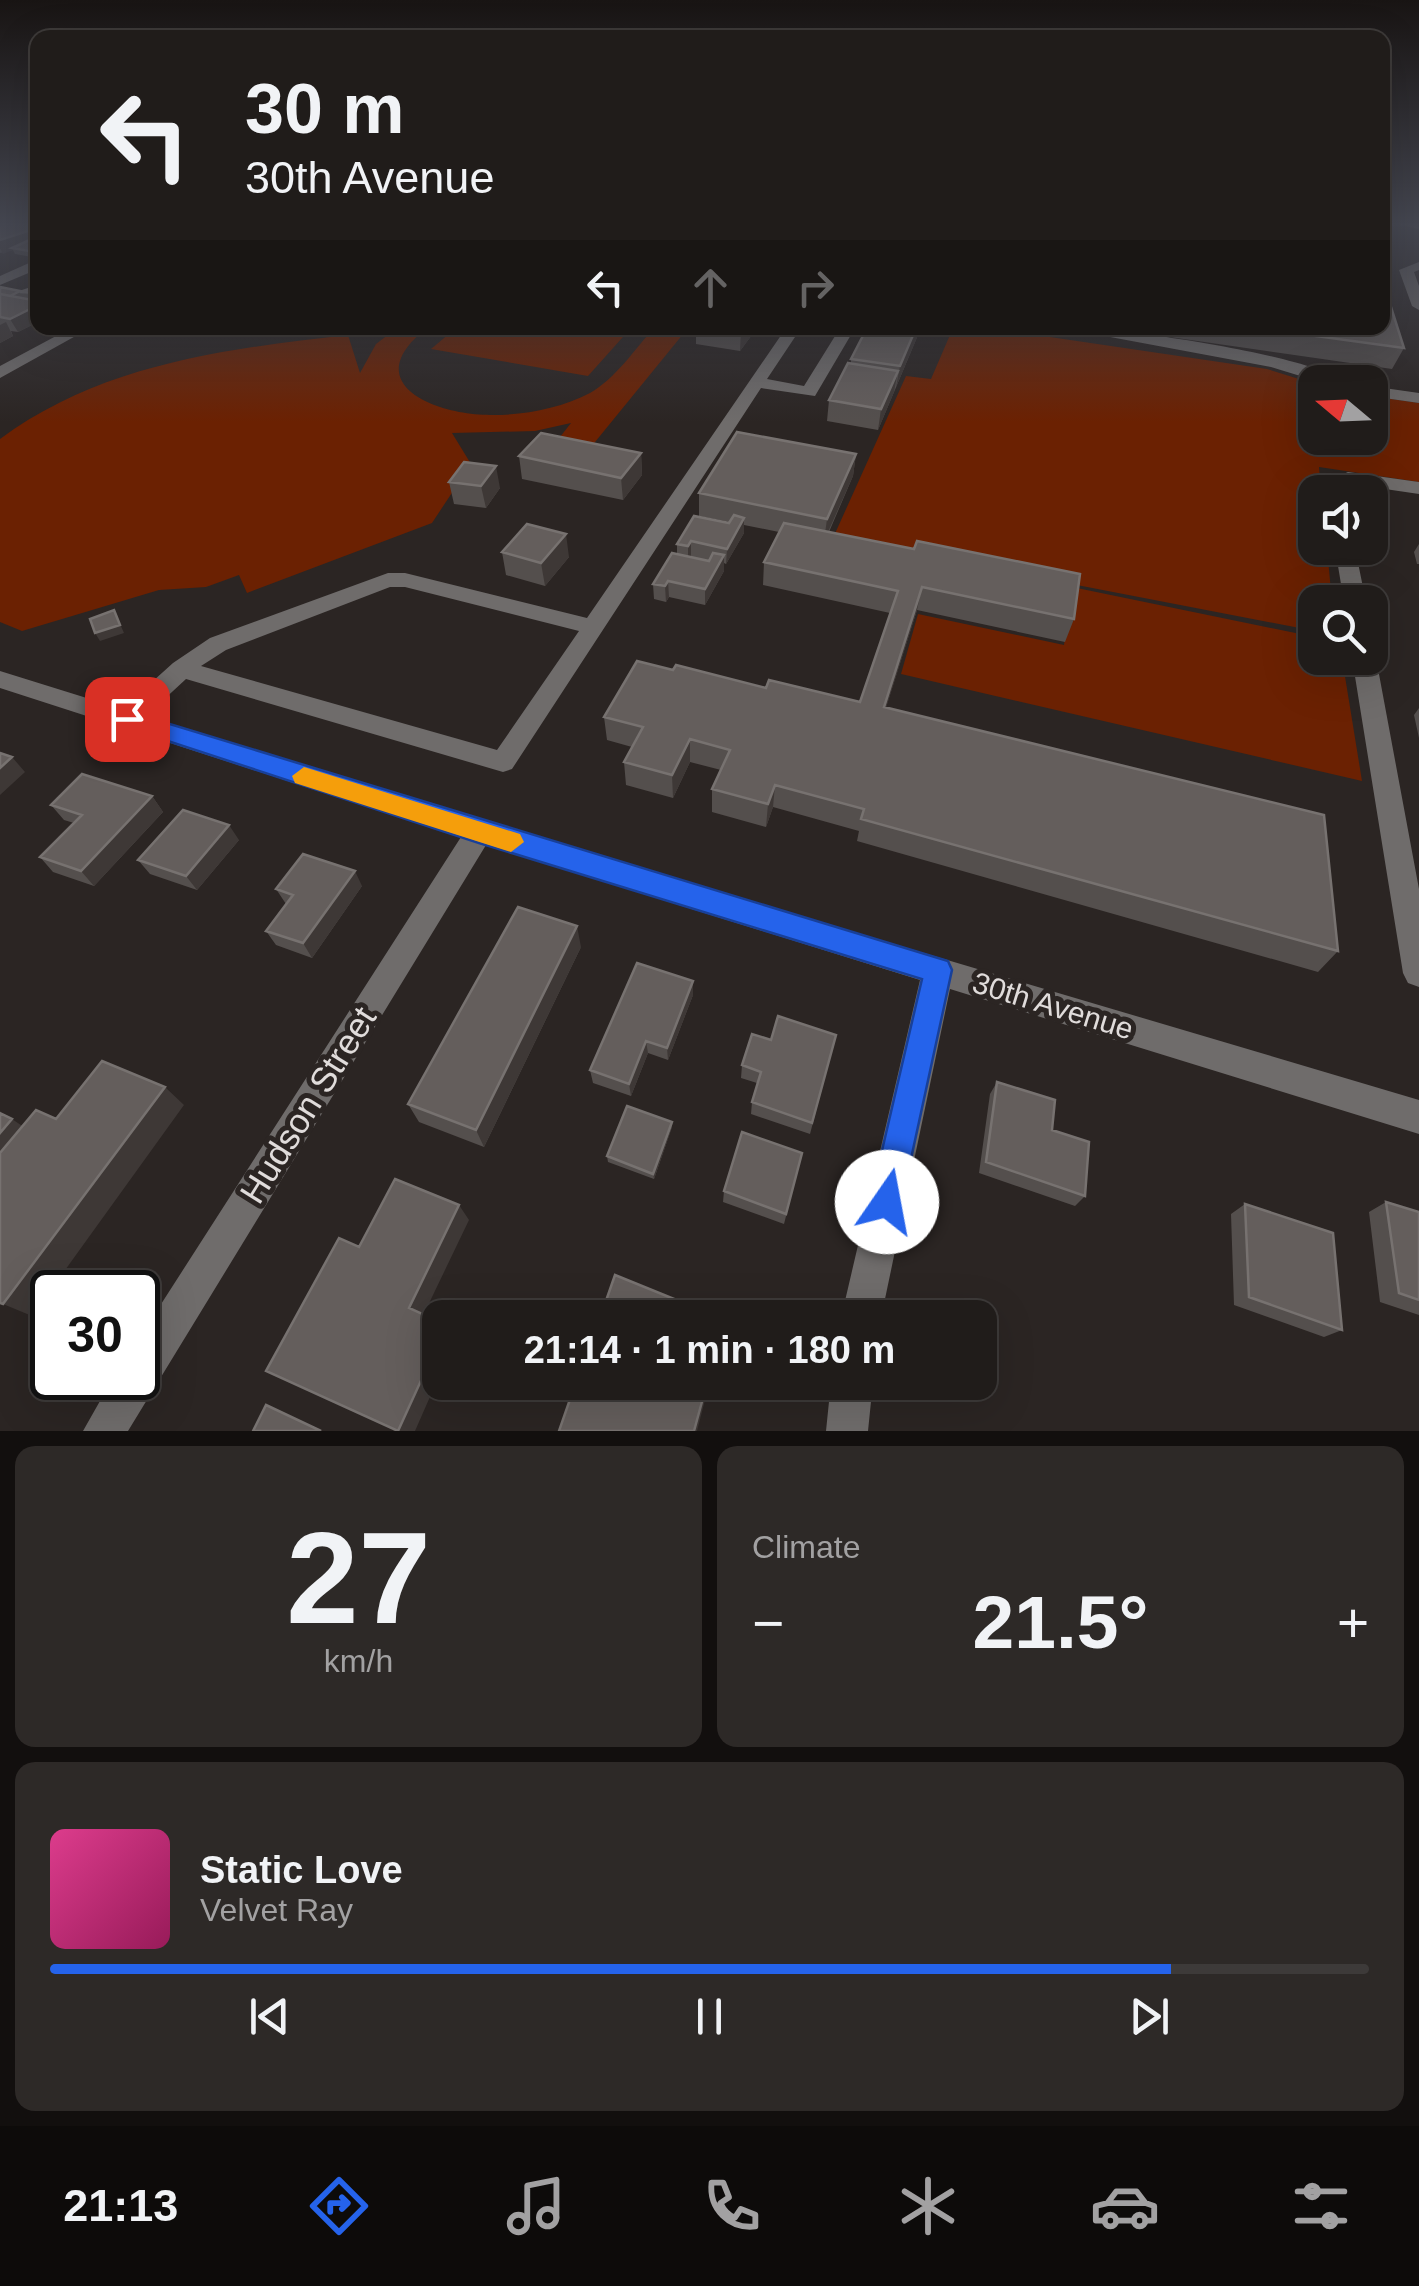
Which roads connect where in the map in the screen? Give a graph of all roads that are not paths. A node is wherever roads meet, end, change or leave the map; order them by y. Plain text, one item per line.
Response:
1 (69, 335) edge
2 (787, 335) edge
3 (843, 335) edge
4 (1110, 335) edge
5 (1298, 371) edge
6 (0, 373) edge
7 (756, 382) junction
8 (1388, 394) edge
9 (1419, 398) edge
10 (1388, 484) edge
11 (1419, 488) edge
12 (592, 627) junction
13 (182, 668) junction
14 (1367, 675) edge
15 (0, 679) edge
16 (127, 719) junction
17 (479, 832) junction
18 (938, 970) junction
19 (1419, 973) edge
20 (1419, 1117) edge
21 (866, 1300) edge
22 (160, 1340) edge
23 (123, 1400) edge
24 (850, 1400) edge
25 (104, 1431) edge
26 (847, 1431) edge

1 - 6 street
2 - 7 street
3 - 7 street
4 - 5 street
7 - 12 street
8 - 9 street
10 - 11 street
12 - 13 street
12 - 13 street
13 - 16 street
14 - 19 street
15 - 16 street, 30th Avenue
16 - 17 street, 30th Avenue
17 - 18 street, 30th Avenue
17 - 22 street, Hudson Street
18 - 20 street, 30th Avenue
18 - 21 street
23 - 25 street, Hudson Street
24 - 26 street

